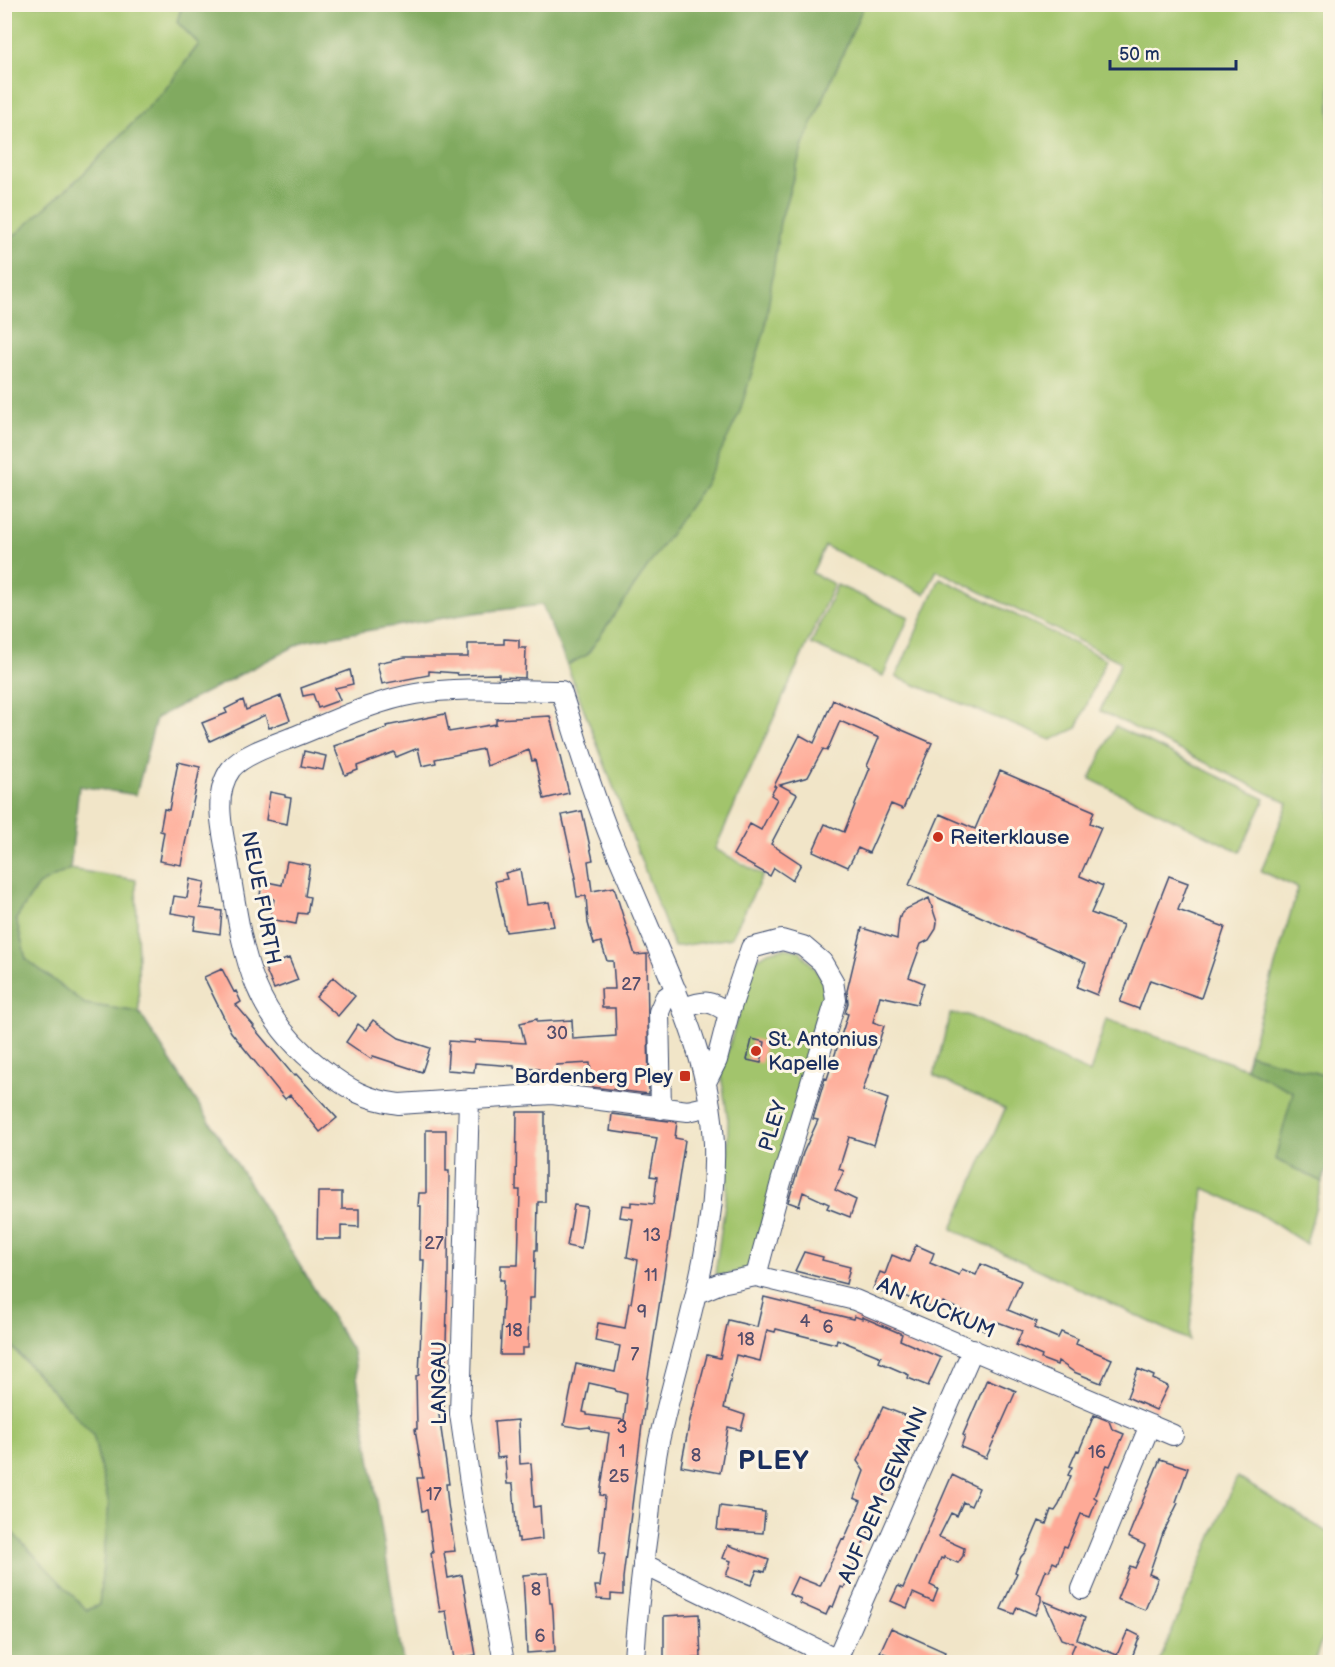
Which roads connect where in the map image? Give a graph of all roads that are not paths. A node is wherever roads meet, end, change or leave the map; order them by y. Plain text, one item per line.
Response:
1 (680, 999) junction
2 (729, 1013) junction
3 (706, 1082) junction
4 (469, 1099) junction
5 (710, 1106) junction
6 (660, 1109) junction
7 (756, 1276) junction
8 (697, 1293) junction
9 (973, 1350) junction
10 (1150, 1425) junction
11 (1173, 1435) dead end
12 (643, 1564) junction
13 (1082, 1589) dead end
14 (840, 1661) edge
15 (504, 1662) edge
16 (634, 1662) edge

1 - 2 street
1 - 3 street
1 - 4 street, NEUE FURTH
1 - 6 street
2 - 3 street, PLEY
2 - 7 street, PLEY
3 - 5 street
4 - 6 street, NEUE FURTH
4 - 15 street, LANGAU
5 - 6 street, NEUE FURTH
5 - 8 street
7 - 8 street, AN KUCKUM
7 - 9 street, AN KUCKUM
8 - 12 street
9 - 10 street, AN KUCKUM
9 - 14 street, AUF DEM GEWANN
10 - 11 street, AN KUCKUM
10 - 13 street
12 - 14 street, AUF DEM GEWANN
12 - 16 street

